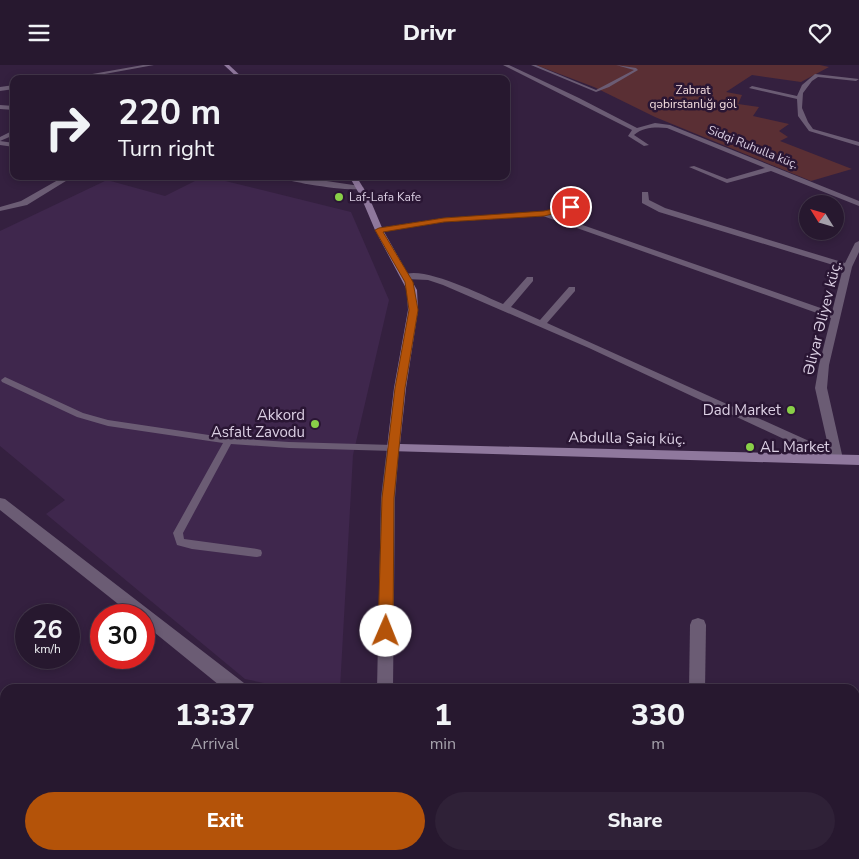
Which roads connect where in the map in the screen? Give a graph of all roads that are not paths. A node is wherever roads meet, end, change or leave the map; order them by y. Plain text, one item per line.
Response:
1 (152, 65) edge
2 (226, 65) edge
3 (505, 65) edge
4 (533, 65) edge
5 (618, 65) edge
6 (146, 66) edge
7 (81, 75) edge
8 (131, 75) dead end
9 (237, 75) edge
10 (856, 79) dead end
11 (752, 88) dead end
12 (799, 98) junction
13 (636, 130) junction
14 (852, 137) dead end
15 (845, 140) junction
16 (859, 144) edge
17 (646, 145) dead end
18 (692, 167) dead end
19 (773, 167) junction
20 (64, 180) edge
21 (303, 180) edge
22 (355, 180) edge
23 (360, 188) junction
24 (859, 193) edge
25 (645, 194) dead end
26 (846, 198) junction
27 (587, 202) dead end
28 (859, 204) edge
29 (0, 209) edge
30 (544, 213) junction
31 (379, 230) junction
32 (859, 243) edge
33 (848, 267) junction
34 (406, 276) junction
35 (530, 279) dead end
36 (572, 289) dead end
37 (505, 308) junction
38 (836, 317) junction
39 (541, 324) junction
40 (5, 379) dead end
41 (229, 441) junction
42 (393, 448) junction
43 (837, 459) junction
44 (859, 460) edge
45 (0, 503) edge
46 (257, 553) dead end
47 (130, 604) edge
48 (155, 624) edge
49 (698, 625) dead end
50 (232, 684) edge
51 (385, 684) edge
52 (696, 684) edge

1 - 6 street
2 - 9 street
3 - 13 street
4 - 5 lane
6 - 7 street
6 - 8 street
10 - 12 street
11 - 12 street
12 - 15 street
13 - 17 street
13 - 19 street, Sidqi Ruhulla küç.
14 - 15 street
15 - 16 street
18 - 19 street
19 - 26 street, Sidqi Ruhulla küç.
20 - 29 street
21 - 23 street
22 - 23 street
23 - 31 street
24 - 26 street
25 - 33 street
26 - 28 street, Sidqi Ruhulla küç.
27 - 30 street
30 - 31 street
30 - 38 street
31 - 34 street
32 - 33 street, Əliyar Əliyev küç.
33 - 38 street, Əliyar Əliyev küç.
34 - 37 street
34 - 42 street
35 - 37 street
36 - 39 street
37 - 39 street
38 - 43 street, Əliyar Əliyev küç.
39 - 43 street
40 - 41 lane
41 - 42 lane
41 - 46 lane
42 - 43 street, Abdulla Şaiq küç.
42 - 51 street
43 - 44 street, Abdulla Şaiq küç.
45 - 47 street
48 - 50 street
49 - 52 street

